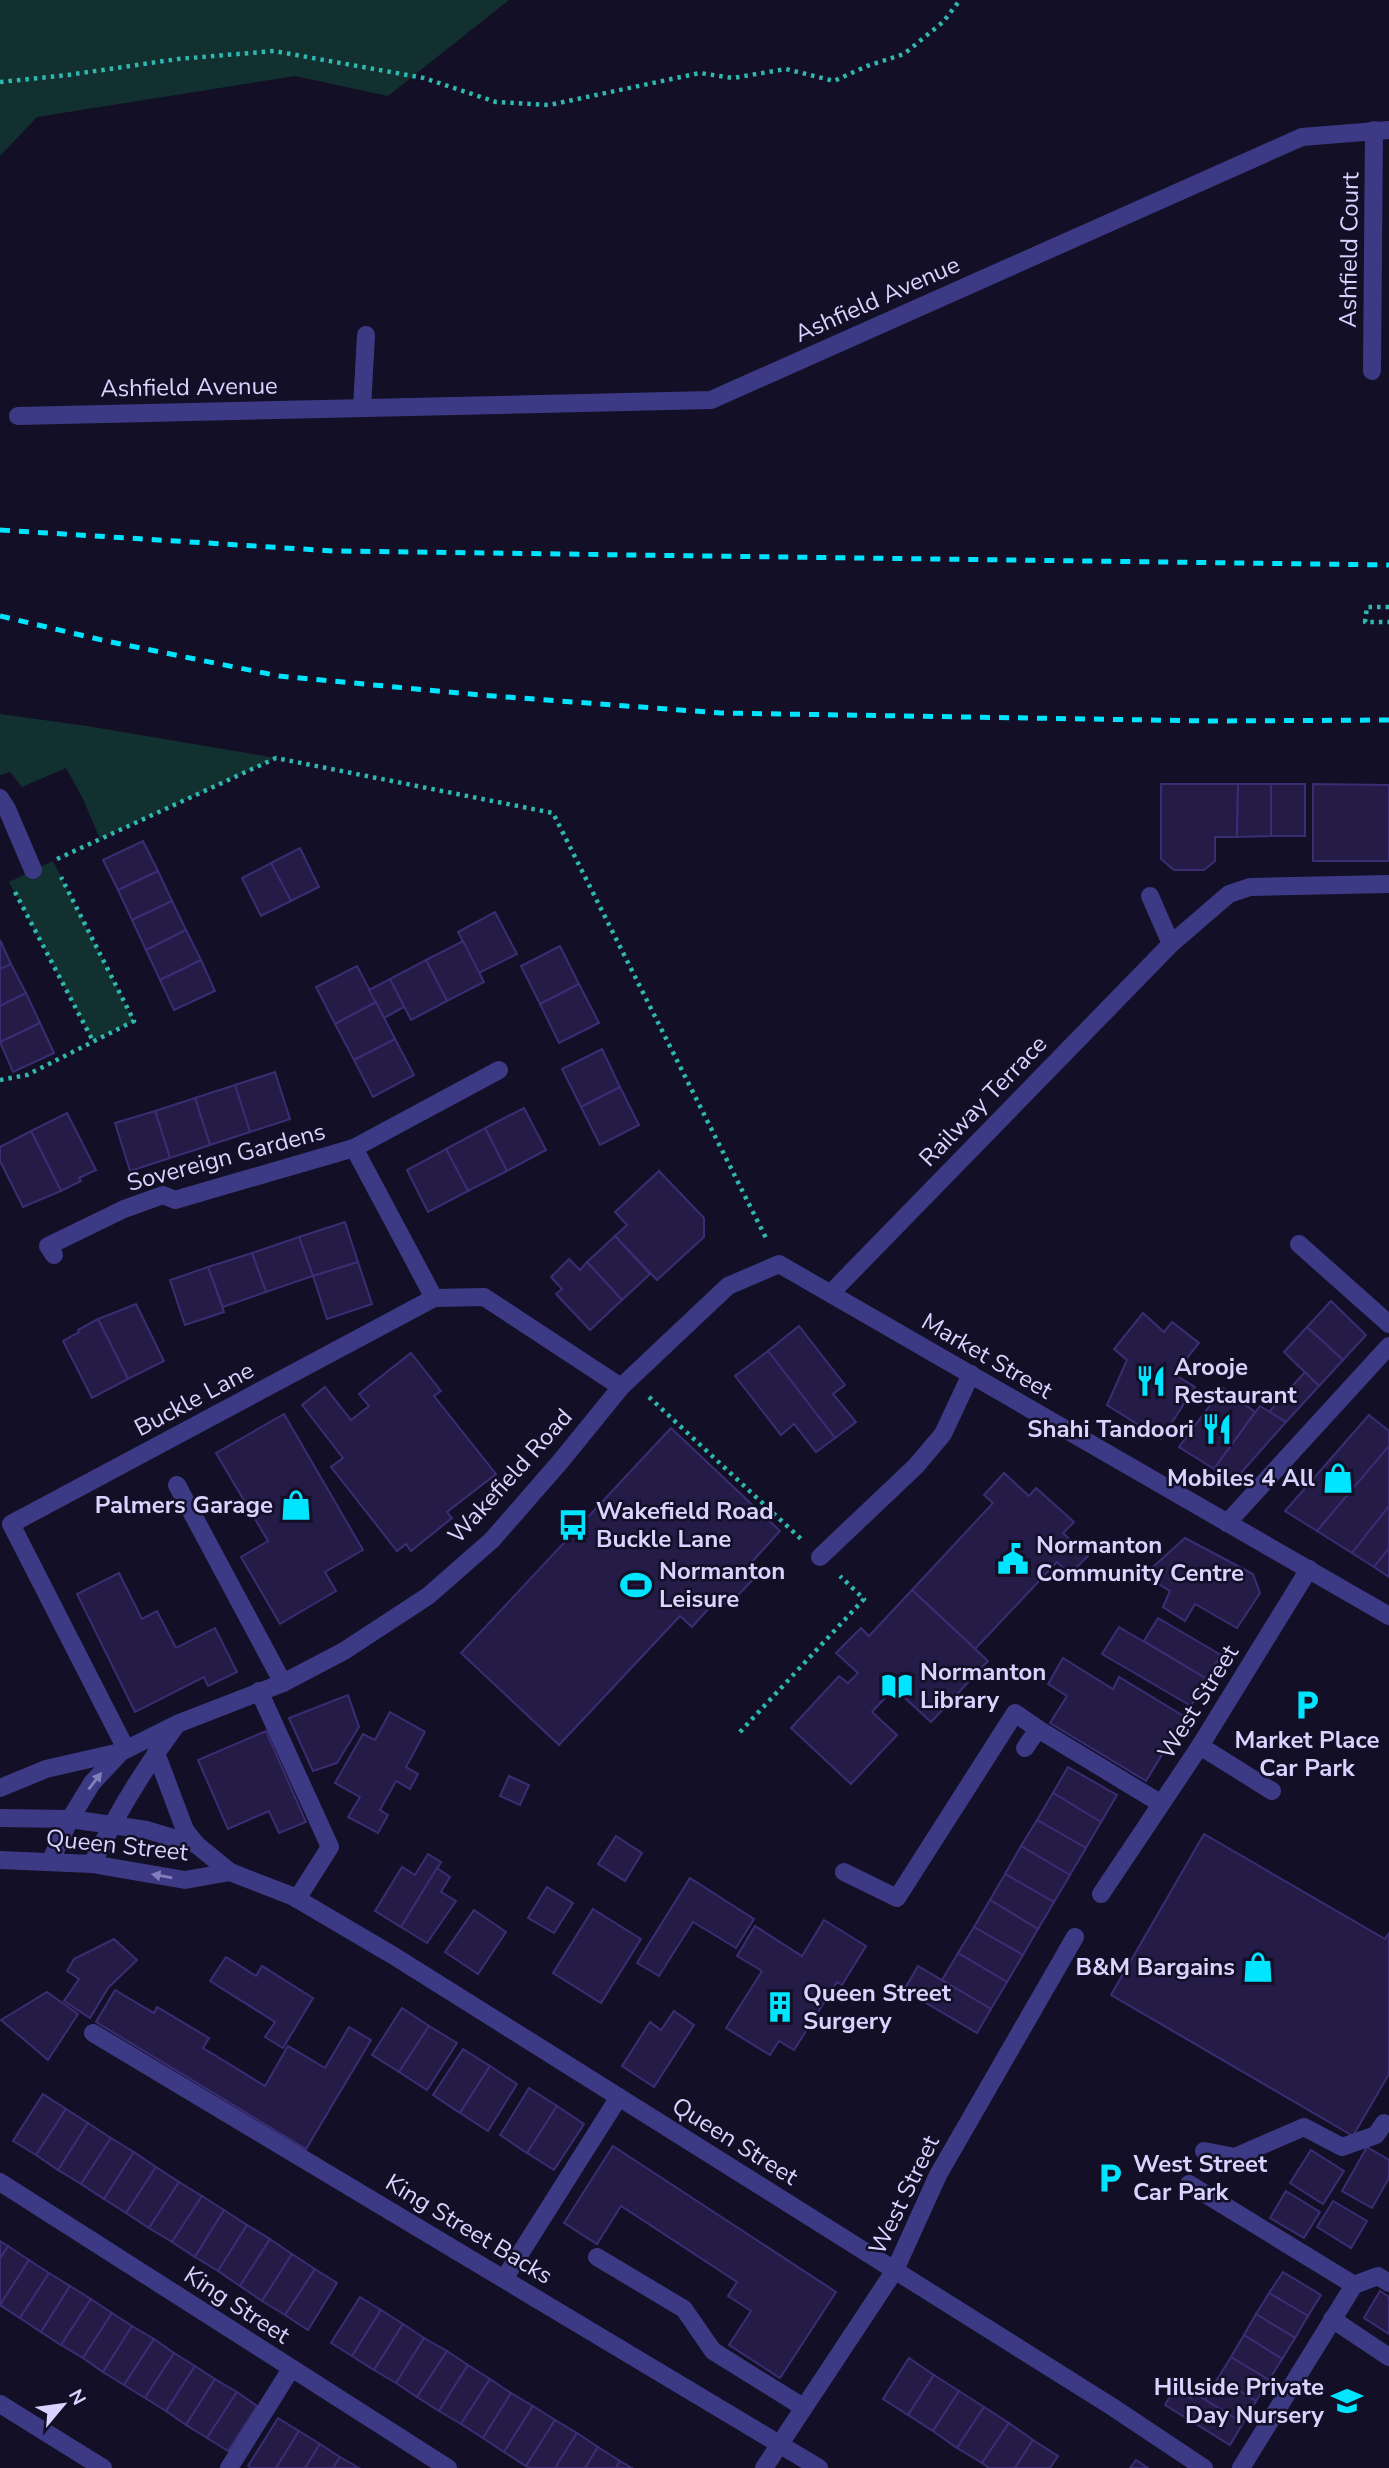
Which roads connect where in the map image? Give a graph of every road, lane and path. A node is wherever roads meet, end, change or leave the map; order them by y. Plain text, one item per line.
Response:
1 (960, 0) edge
2 (0, 82) edge
3 (1382, 130) edge
4 (366, 335) dead end
5 (1372, 371) dead end
6 (362, 408) junction
7 (18, 416) dead end
8 (1389, 607) edge
9 (1389, 622) edge
10 (0, 798) edge
11 (53, 861) junction
12 (33, 870) junction
13 (1389, 884) edge
14 (1150, 897) dead end
15 (1171, 944) junction
16 (93, 1041) junction
17 (499, 1070) dead end
18 (0, 1080) edge
19 (354, 1148) junction
20 (1299, 1244) dead end
21 (54, 1255) dead end
22 (779, 1264) junction
23 (831, 1293) junction
24 (434, 1298) junction
25 (1389, 1324) edge
26 (1389, 1346) edge
27 (971, 1374) junction
28 (625, 1383) junction
29 (177, 1485) dead end
30 (1227, 1523) junction
31 (820, 1557) junction
32 (1309, 1569) junction
33 (1389, 1616) edge
34 (283, 1684) junction
35 (259, 1691) junction
36 (177, 1724) junction
37 (1038, 1729) junction
38 (740, 1732) dead end
39 (1200, 1746) junction
40 (1025, 1748) dead end
41 (124, 1750) junction
42 (156, 1753) junction
43 (0, 1788) edge
44 (1272, 1791) dead end
45 (1160, 1802) junction
46 (0, 1818) edge
47 (70, 1819) junction
48 (111, 1825) junction
49 (197, 1845) junction
50 (0, 1860) edge
51 (50, 1862) junction
52 (92, 1864) junction
53 (230, 1872) junction
54 (844, 1872) dead end
55 (1101, 1894) dead end
56 (297, 1899) junction
57 (1075, 1937) dead end
58 (93, 2033) dead end
59 (619, 2097) junction
60 (1387, 2121) edge
61 (1204, 2151) dead end
62 (0, 2182) edge
63 (1189, 2184) dead end
64 (597, 2257) dead end
65 (895, 2270) junction
66 (504, 2279) junction
67 (1389, 2283) edge
68 (1354, 2286) junction
69 (1335, 2315) junction
70 (1389, 2357) edge
71 (291, 2369) junction
72 (0, 2404) edge
73 (803, 2407) junction
74 (778, 2443) junction
75 (103, 2468) edge
76 (229, 2468) edge
77 (448, 2468) edge
78 (764, 2468) edge
79 (819, 2468) edge
80 (1205, 2468) edge
81 (1241, 2468) edge

1 - 2 path
3 - 5 street, Ashfield Court
3 - 6 street, Ashfield Avenue
4 - 6 street
6 - 7 street, Ashfield Avenue
8 - 9 path
10 - 12 street
11 - 12 path
11 - 16 path
11 - 22 path
12 - 16 path
13 - 15 street, Railway Terrace
14 - 15 street
15 - 23 street, Railway Terrace
16 - 18 path
17 - 19 street, Sovereign Gardens
19 - 21 street, Sovereign Gardens
19 - 24 street
20 - 25 street
22 - 23 street, Market Street
22 - 28 street, Wakefield Road
23 - 27 street, Market Street
24 - 28 street, Buckle Lane
24 - 41 street, Buckle Lane
26 - 30 street
27 - 30 street, Market Street
27 - 31 street
28 - 31 path
28 - 34 street, Wakefield Road
29 - 34 street
30 - 32 street, Market Street
31 - 38 path
32 - 33 street, Market Street
32 - 39 street, West Street
34 - 35 street, Wakefield Road
35 - 36 street, Wakefield Road
35 - 56 street
36 - 41 street, Wakefield Road
36 - 42 street
37 - 40 street
37 - 45 street
37 - 54 street
39 - 44 street
39 - 45 street, West Street
41 - 43 street, Wakefield Road
47 -> 41 street, Wakefield Road
42 - 48 street
42 - 49 street
45 - 55 street, West Street
46 - 47 street, Queen Street
47 - 48 street, Queen Street
47 - 51 street, Wakefield Road
48 - 49 street, Queen Street
48 - 52 street
49 - 53 street, Queen Street
50 - 51 street, Queen Street
51 - 52 street, Queen Street
53 -> 52 street, Queen Street
53 - 56 street, Queen Street
56 - 59 street, Queen Street
57 - 65 street, West Street
58 - 66 street, King Street Backs
59 - 65 street, Queen Street
59 - 66 street
60 - 61 street
62 - 71 street, King Street
63 - 68 street
64 - 73 street
65 - 73 street, West Street
65 - 80 street, Queen Street
66 - 74 street, King Street Backs
67 - 68 street
68 - 69 street
69 - 70 street
69 - 81 street
71 - 76 street
71 - 77 street, King Street
72 - 75 street
73 - 74 street, West Street
74 - 78 street, West Street
74 - 79 street, King Street Backs

